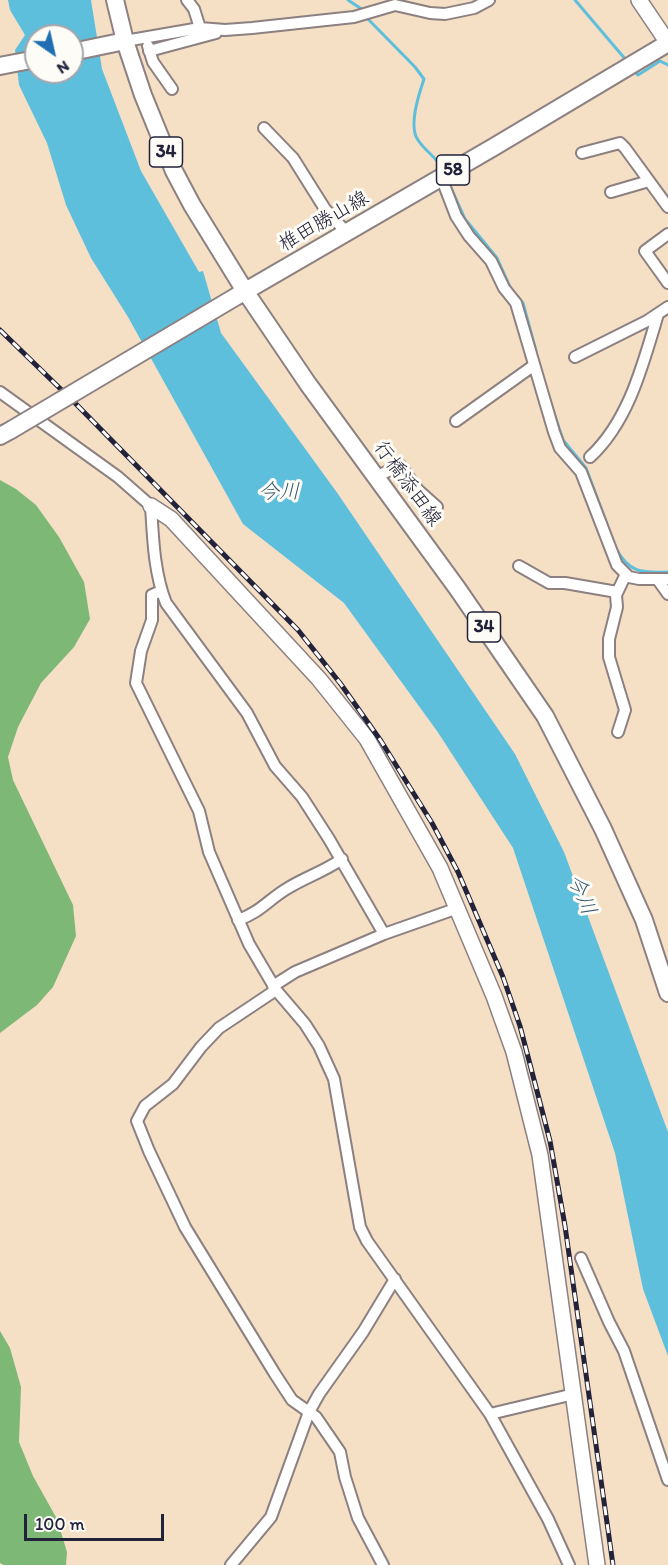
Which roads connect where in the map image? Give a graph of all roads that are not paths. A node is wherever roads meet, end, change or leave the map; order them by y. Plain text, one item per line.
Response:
1 (116, 0) edge
2 (187, 0) edge
3 (489, 0) edge
4 (639, 0) edge
5 (395, 2) edge
6 (200, 28) junction
7 (225, 30) junction
8 (147, 37) junction
9 (122, 42) junction
10 (668, 43) edge
11 (84, 50) edge
12 (149, 51) junction
13 (24, 61) edge
14 (0, 66) edge
15 (172, 89) dead end
16 (264, 129) dead end
17 (582, 153) dead end
18 (441, 177) junction
19 (649, 181) junction
20 (611, 192) dead end
21 (668, 207) edge
22 (347, 233) junction
23 (668, 234) edge
24 (668, 283) edge
25 (241, 294) junction
26 (668, 307) edge
27 (658, 314) junction
28 (575, 357) dead end
29 (533, 366) junction
30 (0, 392) edge
31 (456, 421) dead end
32 (5, 433) edge
33 (590, 457) dead end
34 (376, 477) junction
35 (151, 506) junction
36 (437, 507) dead end
37 (519, 566) dead end
38 (626, 574) junction
39 (663, 580) edge
40 (161, 591) junction
41 (617, 592) junction
42 (668, 594) edge
43 (618, 732) dead end
44 (342, 859) junction
45 (458, 908) junction
46 (238, 920) junction
47 (384, 934) junction
48 (275, 988) junction
49 (668, 993) edge
50 (581, 1258) dead end
51 (395, 1279) junction
52 (574, 1394) junction
53 (309, 1412) junction
54 (490, 1414) junction
55 (668, 1480) edge
56 (231, 1565) edge
57 (383, 1565) edge
58 (569, 1565) edge
59 (597, 1565) edge

1 - 9 main road, 行橋添田線 / 34
2 - 6 street
3 - 5 street
4 - 10 street
5 - 7 street
6 - 7 street
6 - 8 street
7 - 12 street
8 - 9 street
8 - 12 street
9 - 11 main road
9 - 25 main road, 行橋添田線 / 34
10 - 18 main road, 椎田勝山線 / 58
12 - 15 street
13 - 14 main road
16 - 22 street
17 - 19 street
18 - 22 main road, 椎田勝山線 / 58
18 - 29 street
19 - 20 street
19 - 21 street
22 - 25 main road, 椎田勝山線 / 58
23 - 24 street
25 - 32 main road, 椎田勝山線 / 58, bridge
25 - 34 main road, 行橋添田線 / 34
26 - 27 street
27 - 28 street
27 - 33 street
29 - 31 street
29 - 38 street
30 - 35 street
34 - 36 street
34 - 49 main road, 行橋添田線 / 34
35 - 40 street
35 - 45 street
37 - 41 street
38 - 39 street
38 - 41 street
39 - 42 street
40 - 44 street
40 - 46 street
41 - 43 street
44 - 46 street
44 - 47 street
45 - 47 street
45 - 52 street
46 - 48 street
47 - 48 street
48 - 51 street
48 - 53 street
50 - 55 street
51 - 53 street
51 - 54 street
52 - 54 street
52 - 59 street
53 - 56 street
53 - 57 street
54 - 58 street

